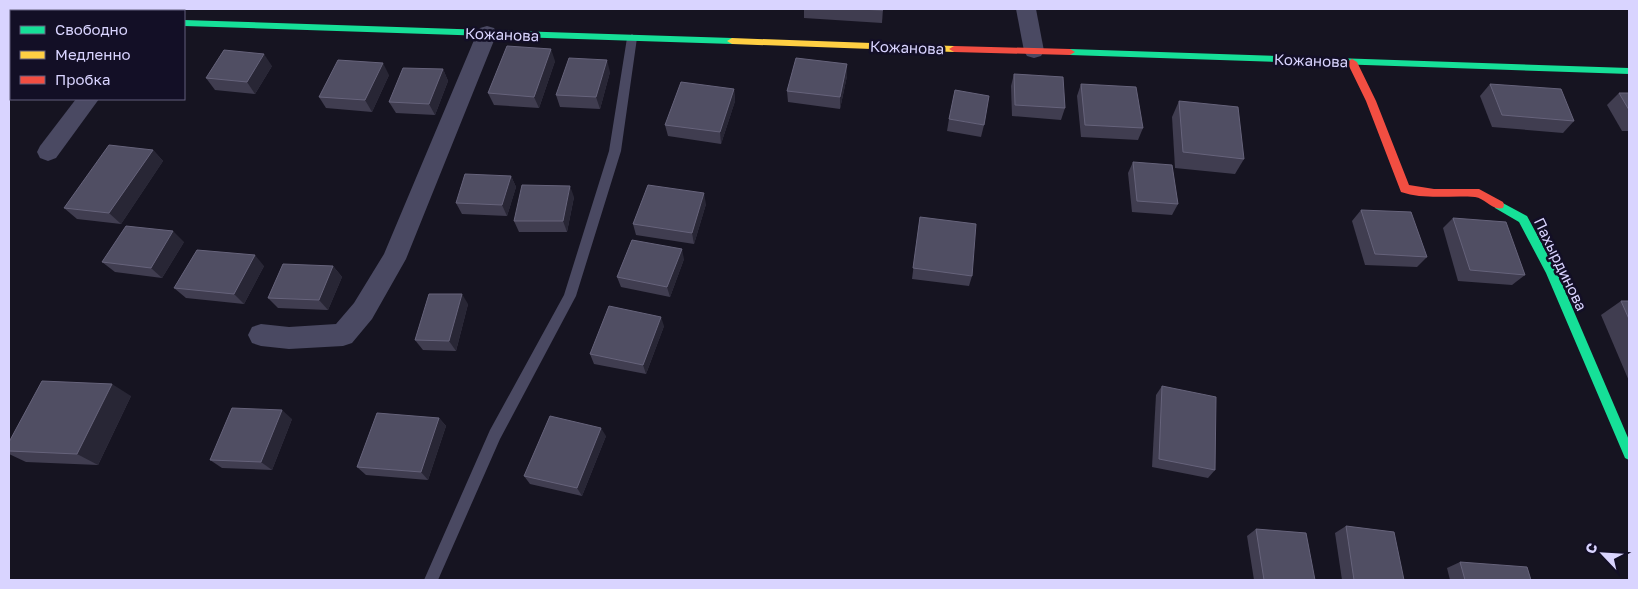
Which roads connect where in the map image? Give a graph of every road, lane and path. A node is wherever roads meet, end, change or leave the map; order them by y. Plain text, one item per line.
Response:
1 (1026, 9) edge
2 (185, 23) edge
3 (487, 33) junction
4 (632, 38) junction
5 (1034, 51) junction
6 (1352, 62) junction
7 (1629, 71) edge
8 (87, 100) edge
9 (48, 152) dead end
10 (261, 335) dead end
11 (1629, 454) edge
12 (431, 580) edge

1 - 5 street
2 - 3 street, Кожанова
3 - 4 street, Кожанова
3 - 10 street
4 - 5 street, Кожанова
4 - 12 lane
5 - 6 street, Кожанова
6 - 7 street, Кожанова
6 - 11 street, Пахырдинова
8 - 9 street

